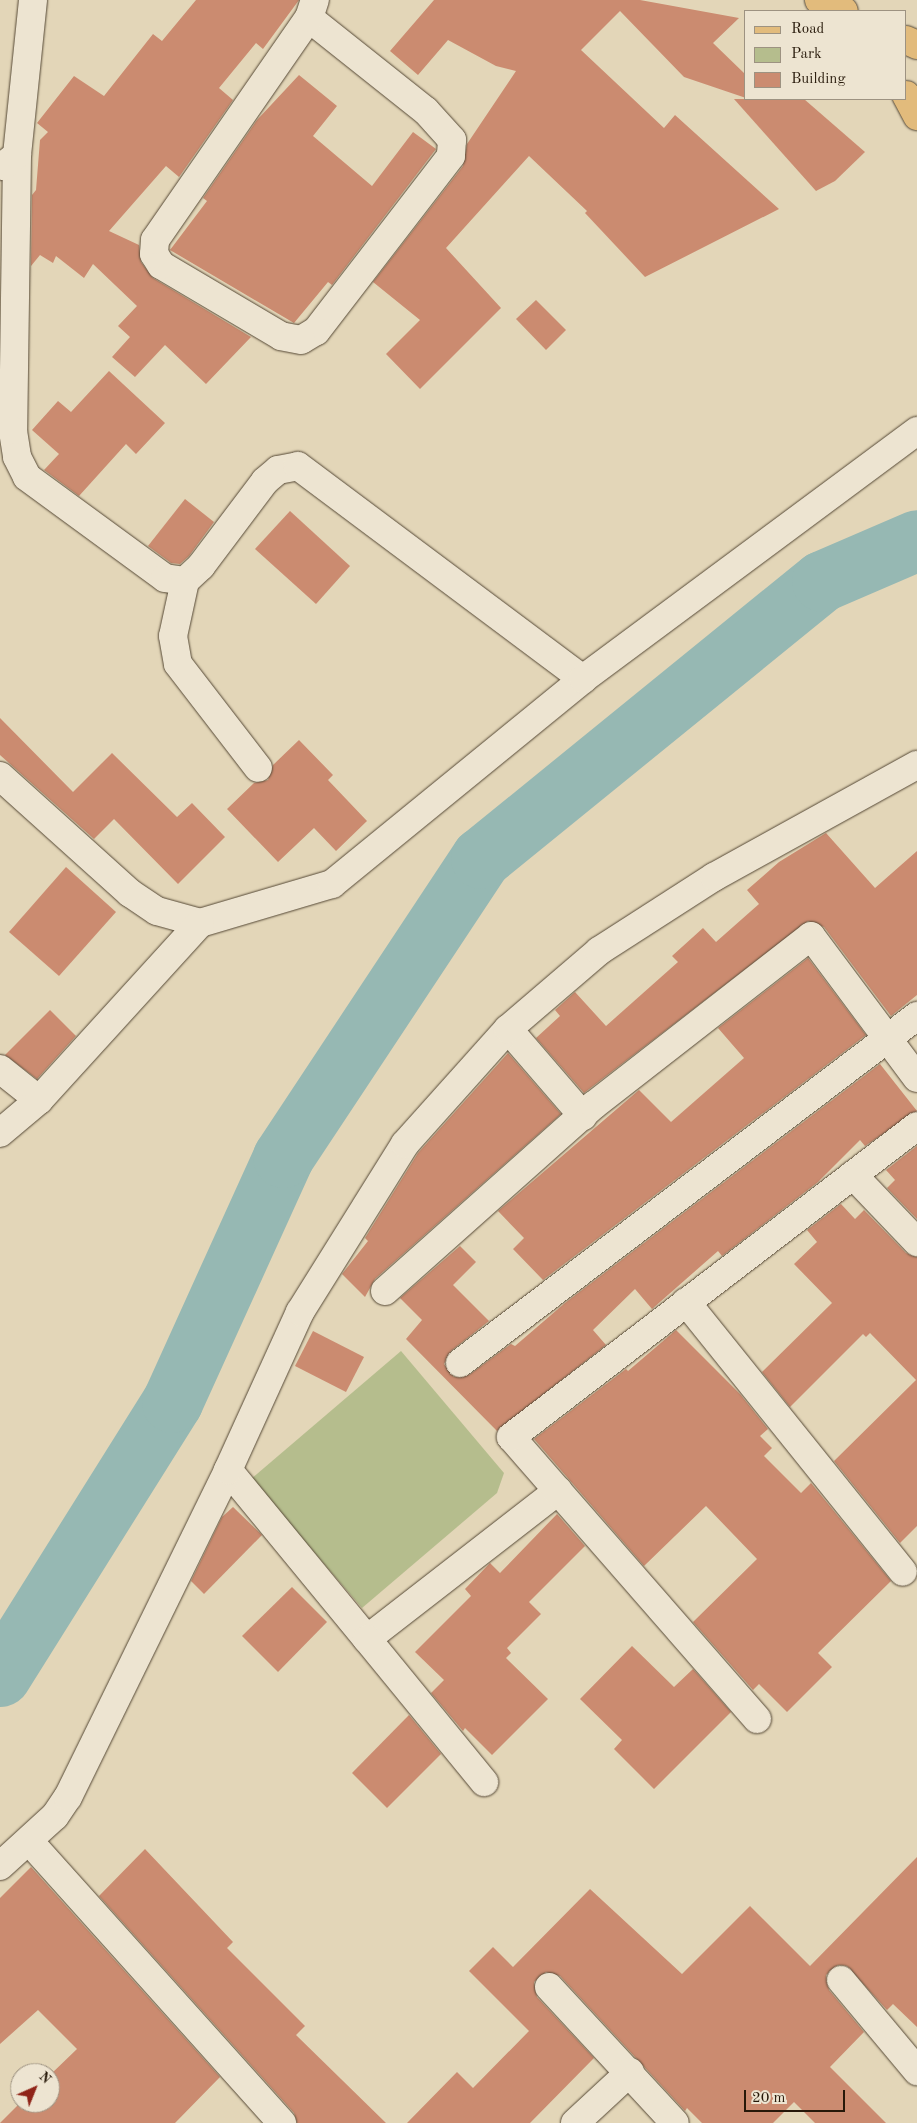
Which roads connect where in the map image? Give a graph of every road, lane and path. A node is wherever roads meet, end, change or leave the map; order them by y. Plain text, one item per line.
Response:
1 (33, 0) edge
2 (819, 0) edge
3 (312, 9) edge
4 (842, 10) edge
5 (907, 97) edge
6 (917, 116) edge
7 (9, 162) edge
8 (917, 431) edge
9 (185, 581) junction
10 (583, 679) junction
11 (917, 765) edge
12 (258, 768) dead end
13 (0, 776) edge
14 (200, 923) junction
15 (917, 1016) edge
16 (508, 1029) junction
17 (889, 1040) junction
18 (0, 1069) edge
19 (917, 1078) edge
20 (39, 1100) junction
21 (583, 1116) junction
22 (917, 1126) edge
23 (0, 1133) edge
24 (853, 1175) junction
25 (917, 1242) edge
26 (385, 1291) dead end
27 (686, 1302) junction
28 (460, 1363) dead end
29 (228, 1470) junction
30 (558, 1491) junction
31 (903, 1572) dead end
32 (367, 1639) junction
33 (757, 1719) dead end
34 (484, 1782) dead end
35 (29, 1841) junction
36 (0, 1866) edge
37 (841, 1980) dead end
38 (549, 1988) dead end
39 (917, 2071) edge
40 (630, 2072) junction
41 (282, 2123) edge
42 (575, 2123) edge
43 (675, 2123) edge

1 - 7 street
2 - 4 main road
3 - 3 street
5 - 6 main road
7 - 9 street
8 - 10 street
9 - 10 street
9 - 12 street
10 - 14 street
11 - 16 street
13 - 14 street
14 - 20 street
15 - 17 street
16 - 21 street
16 - 29 street
17 - 19 street
17 - 21 street
17 - 28 street
18 - 20 street
20 - 23 street
21 - 26 street
22 - 24 street
24 - 25 street
24 - 27 street
27 - 30 street
27 - 31 street
29 - 32 street
29 - 35 street
30 - 32 street
30 - 33 street
32 - 34 street
35 - 36 street
35 - 41 street
37 - 39 street
38 - 40 street
40 - 42 street
40 - 43 street

